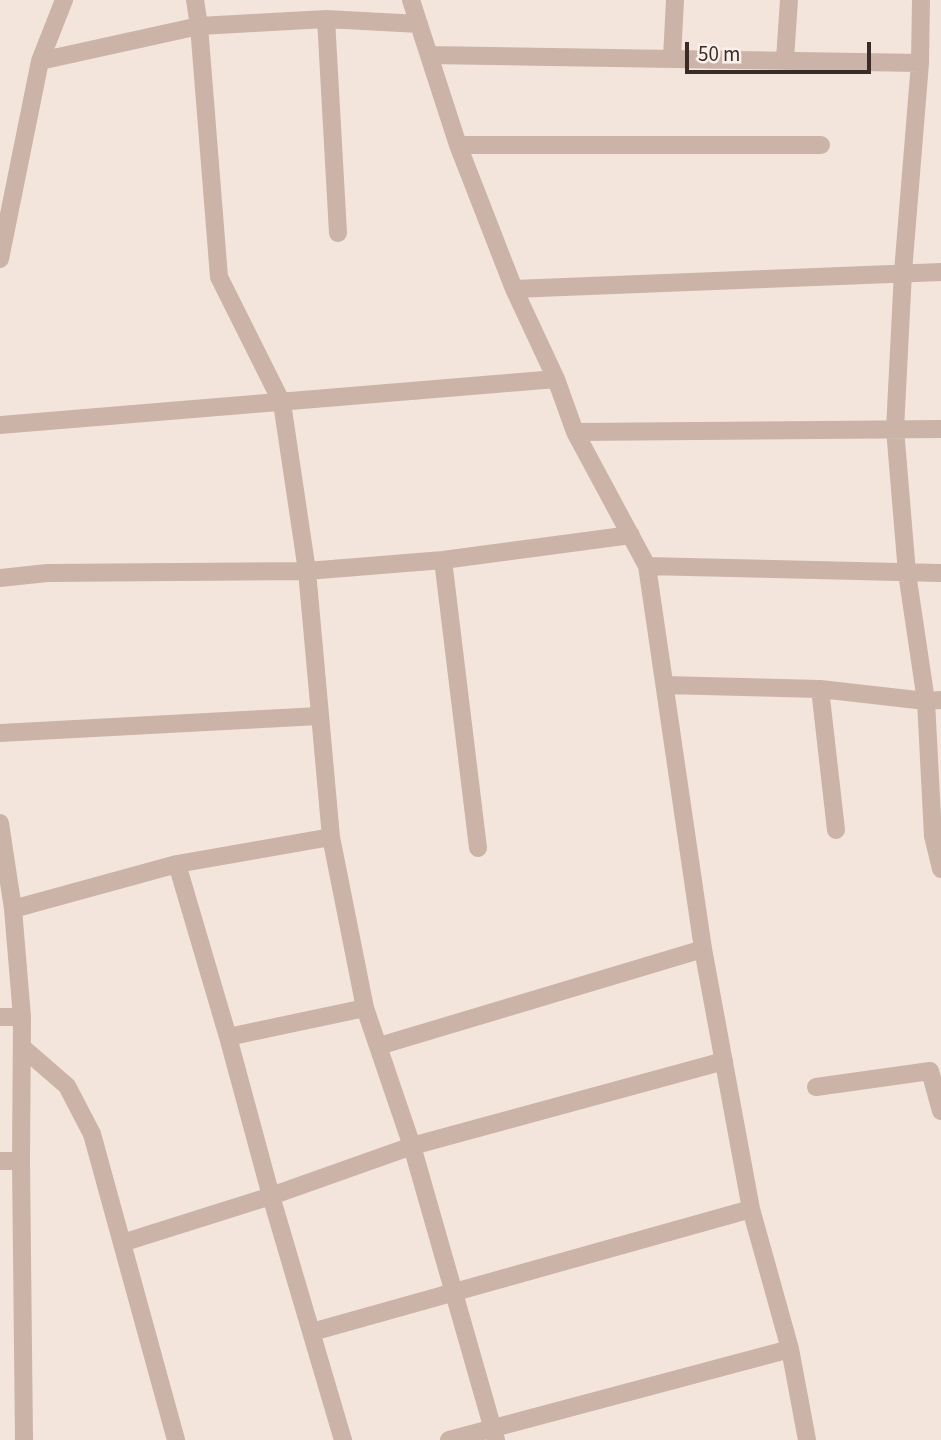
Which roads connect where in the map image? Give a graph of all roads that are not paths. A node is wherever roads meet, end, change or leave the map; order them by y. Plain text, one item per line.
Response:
1 (64, 0) edge
2 (195, 0) edge
3 (411, 0) edge
4 (675, 0) edge
5 (789, 0) edge
6 (921, 0) edge
7 (326, 19) junction
8 (419, 24) junction
9 (199, 26) junction
10 (429, 55) junction
11 (672, 58) junction
12 (785, 59) junction
13 (40, 61) junction
14 (920, 62) junction
15 (458, 145) junction
16 (821, 145) dead end
17 (338, 233) dead end
18 (0, 259) edge
19 (903, 272) junction
20 (941, 272) edge
21 (514, 289) junction
22 (556, 379) junction
23 (282, 402) junction
24 (0, 425) edge
25 (895, 429) junction
26 (941, 429) edge
27 (575, 432) junction
28 (631, 535) junction
29 (443, 560) junction
30 (647, 566) junction
31 (307, 571) junction
32 (907, 573) junction
33 (941, 573) edge
34 (0, 578) edge
35 (664, 685) junction
36 (820, 689) junction
37 (934, 701) edge
38 (319, 716) junction
39 (0, 733) edge
40 (0, 823) edge
41 (836, 830) dead end
42 (331, 836) junction
43 (937, 836) edge
44 (478, 848) dead end
45 (3, 864) edge
46 (177, 864) junction
47 (941, 869) edge
48 (13, 909) junction
49 (703, 949) junction
50 (365, 1008) junction
51 (0, 1017) edge
52 (22, 1017) junction
53 (228, 1037) junction
54 (379, 1046) junction
55 (22, 1047) junction
56 (724, 1061) junction
57 (935, 1070) edge
58 (816, 1087) dead end
59 (941, 1111) edge
60 (412, 1146) junction
61 (0, 1161) edge
62 (21, 1161) junction
63 (271, 1196) junction
64 (751, 1209) junction
65 (122, 1243) junction
66 (455, 1292) junction
67 (312, 1332) junction
68 (790, 1349) junction
69 (495, 1434) edge
70 (24, 1440) edge
71 (176, 1440) edge
72 (344, 1440) edge
73 (449, 1440) edge
74 (807, 1440) edge

1 - 13 street
2 - 9 street
3 - 8 street
4 - 11 street
5 - 12 street
6 - 14 street
7 - 8 street
7 - 9 street
7 - 17 street
8 - 10 street
9 - 13 street
9 - 23 street
10 - 11 street
10 - 15 street
11 - 12 street
12 - 14 street
13 - 18 street
14 - 19 street
15 - 16 street
15 - 21 street
19 - 20 street
19 - 21 street
19 - 25 street
21 - 22 street
22 - 23 street
22 - 27 street
23 - 24 street
23 - 31 street
25 - 26 street
25 - 27 street
25 - 32 street
27 - 28 street
28 - 29 street
28 - 30 street
29 - 31 street
29 - 44 street
30 - 32 street
30 - 35 street
31 - 34 street
31 - 38 street
32 - 33 street
32 - 37 street
35 - 36 street
35 - 49 street
36 - 37 street
36 - 41 street
37 - 43 street
38 - 39 street
38 - 42 street
40 - 45 street
42 - 46 street
42 - 50 street
43 - 47 street
45 - 48 street
46 - 48 street
46 - 53 street
48 - 52 street
49 - 54 street
49 - 56 street
50 - 53 street
50 - 54 street
51 - 52 street
52 - 55 street
53 - 63 street
54 - 60 street
55 - 62 street
55 - 65 street
56 - 60 street
56 - 64 street
57 - 58 street
57 - 59 street
60 - 63 street
60 - 66 street
61 - 62 street
62 - 70 street
63 - 65 street
63 - 67 street
64 - 66 street
64 - 68 street
65 - 71 street
66 - 67 street
66 - 69 street
67 - 72 street
68 - 69 street
68 - 74 street
69 - 73 street

